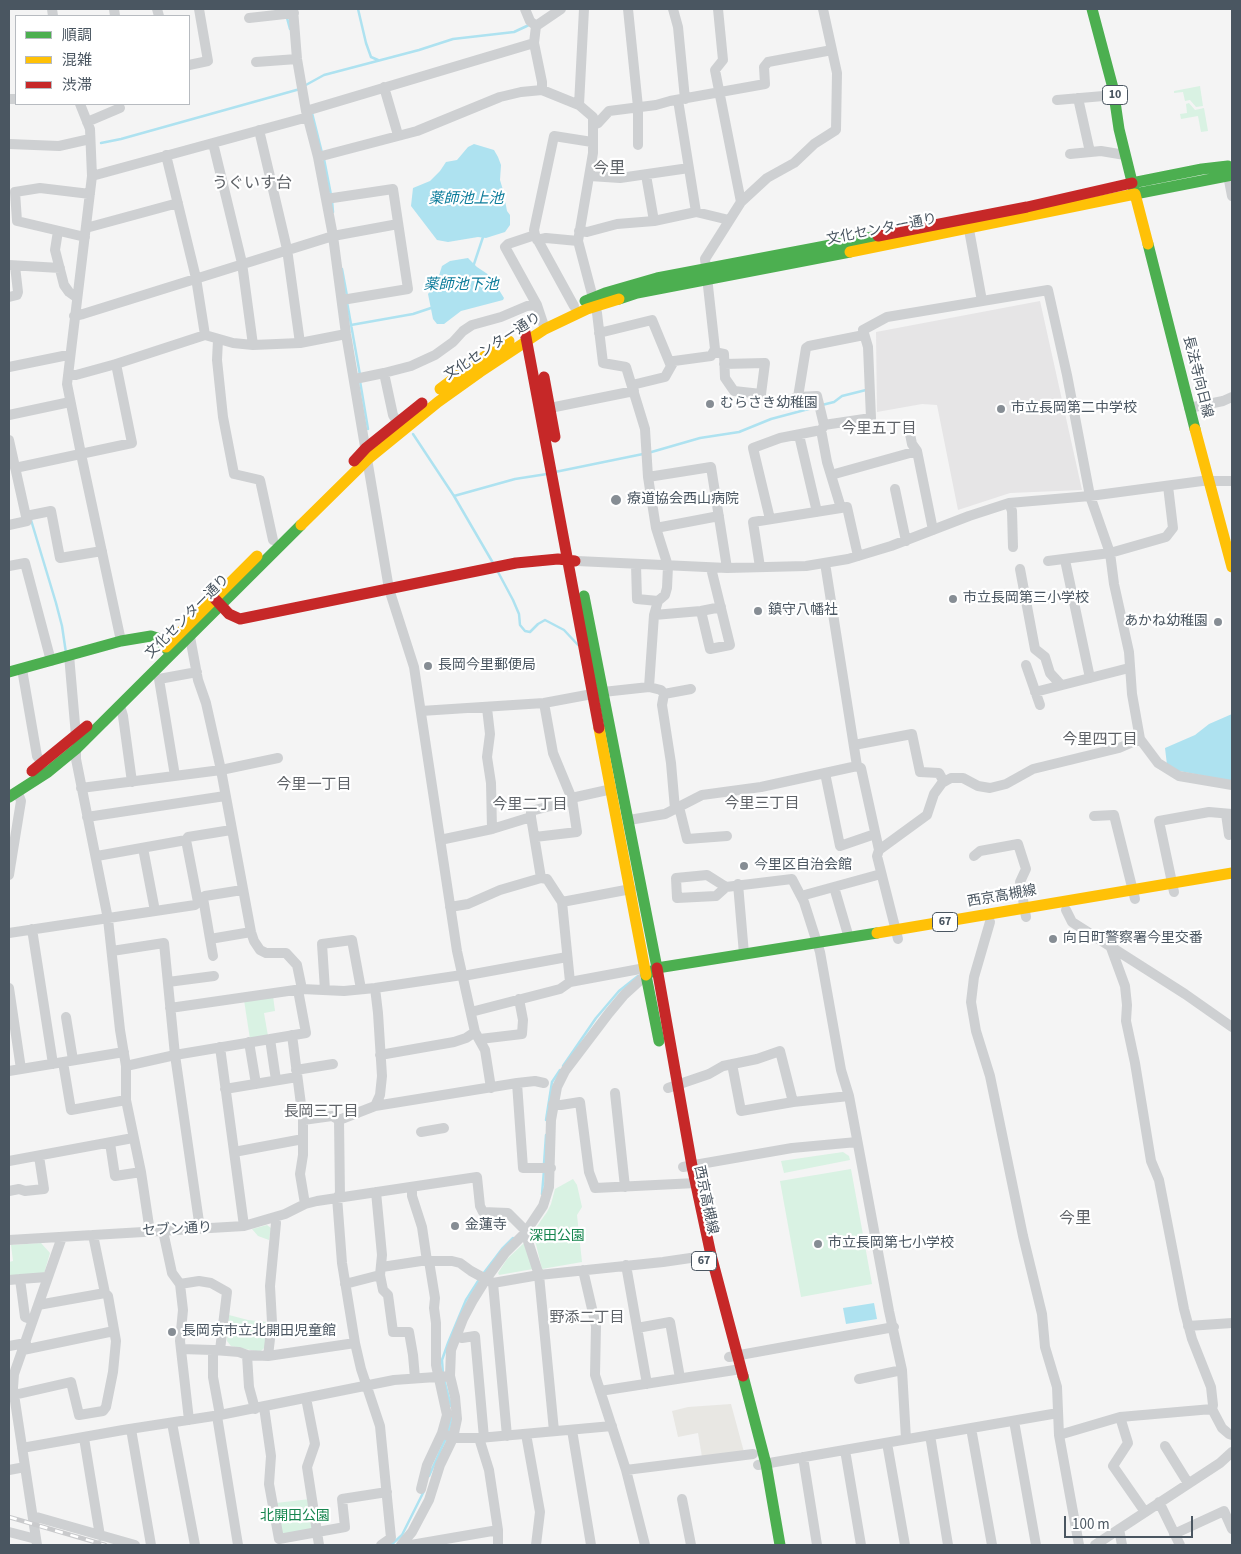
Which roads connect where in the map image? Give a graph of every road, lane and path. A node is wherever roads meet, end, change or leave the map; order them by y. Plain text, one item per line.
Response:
1 (198, 9) edge
2 (525, 9) edge
3 (561, 9) edge
4 (584, 9) edge
5 (628, 9) edge
6 (673, 9) edge
7 (718, 9) edge
8 (823, 9) edge
9 (1092, 9) edge
10 (293, 11) edge
11 (249, 18) dead end
12 (536, 26) junction
13 (534, 43) junction
14 (832, 50) junction
15 (297, 59) junction
16 (256, 62) dead end
17 (190, 65) edge
18 (384, 87) junction
19 (542, 90) junction
20 (718, 93) junction
21 (1115, 95) junction
22 (1078, 98) junction
23 (682, 99) junction
24 (1057, 100) dead end
25 (80, 105) edge
26 (579, 106) junction
27 (638, 107) junction
28 (120, 108) dead end
29 (309, 111) junction
30 (87, 122) junction
31 (593, 124) junction
32 (258, 130) junction
33 (398, 135) junction
34 (90, 139) junction
35 (213, 142) junction
36 (592, 142) junction
37 (9, 144) edge
38 (638, 144) dead end
39 (1090, 152) junction
40 (1070, 154) dead end
41 (166, 155) junction
42 (1125, 155) junction
43 (322, 156) junction
44 (689, 168) junction
45 (1230, 171) edge
46 (646, 175) junction
47 (92, 176) junction
48 (590, 176) junction
49 (1133, 189) junction
50 (90, 194) junction
51 (1232, 196) edge
52 (329, 198) junction
53 (741, 202) junction
54 (178, 203) junction
55 (696, 212) junction
56 (729, 220) junction
57 (654, 221) junction
58 (398, 224) junction
59 (968, 224) junction
60 (58, 231) junction
61 (85, 233) junction
62 (336, 235) junction
63 (578, 236) junction
64 (536, 238) junction
65 (287, 249) junction
66 (242, 264) junction
67 (12, 265) edge
68 (60, 268) junction
69 (706, 274) junction
70 (196, 278) junction
71 (9, 296) edge
72 (76, 297) junction
73 (345, 299) junction
74 (982, 301) junction
75 (593, 302) junction
76 (537, 305) junction
77 (574, 306) junction
78 (74, 316) junction
79 (535, 331) junction
80 (599, 333) junction
81 (205, 334) junction
82 (346, 334) junction
83 (864, 335) junction
84 (218, 340) junction
85 (300, 343) junction
86 (253, 345) junction
87 (714, 352) junction
88 (70, 356) junction
89 (116, 364) junction
90 (724, 364) junction
91 (671, 366) junction
92 (9, 367) edge
93 (384, 373) junction
94 (68, 375) junction
95 (359, 378) junction
96 (633, 388) junction
97 (798, 397) junction
98 (1232, 397) edge
99 (70, 402) junction
100 (782, 403) dead end
101 (1189, 408) junction
102 (545, 409) junction
103 (9, 415) edge
104 (398, 423) junction
105 (822, 428) junction
106 (909, 429) dead end
107 (799, 434) junction
108 (9, 440) edge
109 (917, 451) junction
110 (81, 454) junction
111 (367, 454) junction
112 (13, 471) edge
113 (831, 475) junction
114 (648, 477) junction
115 (1232, 481) edge
116 (1209, 482) junction
117 (1168, 486) junction
118 (895, 489) dead end
119 (1090, 496) junction
120 (1009, 503) junction
121 (842, 508) junction
122 (817, 512) junction
123 (26, 516) junction
124 (719, 516) junction
125 (770, 519) junction
126 (9, 525) edge
127 (656, 528) junction
128 (933, 530) junction
129 (1228, 538) edge
130 (273, 540) junction
131 (906, 541) junction
132 (1013, 547) dead end
133 (102, 551) junction
134 (1110, 553) junction
135 (858, 556) junction
136 (572, 560) junction
137 (1065, 560) junction
138 (1048, 562) dead end
139 (825, 563) junction
140 (636, 564) junction
141 (9, 566) edge
142 (668, 566) junction
143 (760, 567) junction
144 (711, 568) junction
145 (727, 568) junction
146 (1232, 568) edge
147 (1020, 569) dead end
148 (390, 589) junction
149 (658, 601) junction
150 (218, 602) junction
151 (721, 607) junction
152 (701, 611) junction
153 (654, 615) junction
154 (190, 637) junction
155 (121, 641) junction
156 (168, 651) junction
157 (69, 655) junction
158 (51, 661) junction
159 (1026, 665) dead end
160 (1129, 668) junction
161 (22, 669) junction
162 (9, 672) edge
163 (197, 672) junction
164 (157, 674) junction
165 (1090, 678) junction
166 (1061, 685) junction
167 (649, 687) junction
168 (691, 689) dead end
169 (1035, 692) junction
170 (598, 693) junction
171 (664, 694) junction
172 (544, 703) junction
173 (1040, 705) dead end
174 (120, 706) junction
175 (487, 708) junction
176 (421, 711) junction
177 (76, 736) junction
178 (1140, 739) junction
179 (854, 745) junction
180 (76, 749) junction
181 (278, 758) dead end
182 (43, 764) junction
183 (857, 766) junction
184 (221, 770) junction
185 (825, 773) junction
186 (175, 776) junction
187 (132, 782) junction
188 (944, 782) junction
189 (1232, 785) edge
190 (81, 788) junction
191 (612, 789) junction
192 (12, 792) edge
193 (225, 796) junction
194 (572, 799) junction
195 (677, 808) junction
196 (1229, 814) edge
197 (1094, 816) dead end
198 (87, 817) junction
199 (531, 817) junction
200 (629, 820) junction
201 (492, 829) junction
202 (231, 830) junction
203 (875, 834) junction
204 (1229, 835) dead end
205 (726, 836) dead end
206 (535, 837) junction
207 (186, 840) junction
208 (440, 840) junction
209 (143, 848) junction
210 (879, 850) junction
211 (97, 856) junction
212 (974, 856) dead end
213 (1232, 873) edge
214 (881, 874) junction
215 (9, 875) edge
216 (541, 878) junction
217 (1232, 883) edge
218 (738, 884) junction
219 (726, 887) junction
220 (834, 887) junction
221 (1173, 888) junction
222 (630, 889) junction
223 (242, 890) junction
224 (1134, 894) junction
225 (801, 896) junction
226 (200, 900) junction
227 (562, 902) junction
228 (450, 906) junction
229 (1066, 910) junction
230 (155, 911) junction
231 (1025, 912) junction
232 (108, 919) junction
233 (990, 922) junction
234 (32, 929) junction
235 (251, 932) junction
236 (9, 933) edge
237 (897, 935) junction
238 (849, 938) junction
239 (210, 939) junction
240 (1110, 945) junction
241 (818, 947) junction
242 (112, 951) junction
243 (744, 954) junction
244 (213, 956) dead end
245 (568, 957) junction
246 (652, 972) junction
247 (214, 976) dead end
248 (462, 976) junction
249 (168, 982) junction
250 (570, 982) junction
251 (9, 988) edge
252 (375, 988) junction
253 (362, 989) junction
254 (300, 990) junction
255 (326, 990) junction
256 (519, 999) junction
257 (170, 1008) junction
258 (471, 1012) junction
259 (66, 1017) dead end
260 (1232, 1027) edge
261 (477, 1035) junction
262 (292, 1036) junction
263 (270, 1039) junction
264 (249, 1042) junction
265 (220, 1047) junction
266 (124, 1052) junction
267 (174, 1055) junction
268 (380, 1055) junction
269 (63, 1062) junction
270 (333, 1064) dead end
271 (732, 1064) junction
272 (126, 1066) junction
273 (21, 1069) junction
274 (9, 1071) edge
275 (296, 1073) junction
276 (276, 1080) junction
277 (517, 1083) junction
278 (544, 1083) dead end
279 (256, 1084) junction
280 (673, 1086) junction
281 (491, 1088) junction
282 (226, 1089) junction
283 (615, 1093) dead end
284 (849, 1096) junction
285 (126, 1100) junction
286 (793, 1102) junction
287 (553, 1104) junction
288 (375, 1106) junction
289 (303, 1120) junction
290 (339, 1120) junction
291 (444, 1128) dead end
292 (421, 1132) dead end
293 (134, 1138) junction
294 (303, 1139) junction
295 (857, 1142) junction
296 (110, 1143) junction
297 (234, 1152) junction
298 (39, 1156) junction
299 (9, 1161) edge
300 (688, 1167) junction
301 (550, 1168) junction
302 (141, 1172) junction
303 (691, 1184) junction
304 (412, 1187) junction
305 (625, 1187) junction
306 (9, 1191) edge
307 (376, 1192) junction
308 (339, 1197) junction
309 (305, 1204) junction
310 (275, 1217) junction
311 (244, 1226) junction
312 (200, 1229) junction
313 (523, 1229) junction
314 (163, 1231) junction
315 (150, 1232) junction
316 (93, 1235) junction
317 (62, 1237) junction
318 (9, 1240) edge
319 (706, 1255) junction
320 (428, 1261) junction
321 (626, 1265) junction
322 (583, 1270) junction
323 (381, 1271) junction
324 (539, 1275) junction
325 (47, 1277) junction
326 (20, 1279) junction
327 (485, 1279) junction
328 (9, 1280) edge
329 (180, 1284) junction
330 (345, 1284) junction
331 (104, 1293) junction
332 (38, 1305) junction
333 (33, 1320) junction
334 (1232, 1323) edge
335 (1188, 1326) junction
336 (894, 1327) junction
337 (637, 1328) junction
338 (114, 1332) junction
339 (457, 1336) junction
340 (9, 1342) edge
341 (355, 1343) junction
342 (24, 1347) junction
343 (180, 1350) junction
344 (217, 1350) junction
345 (247, 1355) junction
346 (268, 1356) junction
347 (734, 1356) junction
348 (737, 1369) junction
349 (902, 1370) junction
350 (445, 1376) junction
351 (414, 1378) junction
352 (680, 1378) junction
353 (859, 1379) dead end
354 (647, 1384) junction
355 (367, 1386) junction
356 (600, 1392) junction
357 (14, 1395) junction
358 (306, 1398) junction
359 (260, 1408) junction
360 (1212, 1409) junction
361 (1058, 1413) junction
362 (218, 1416) junction
363 (1120, 1417) junction
364 (189, 1420) junction
365 (1014, 1421) junction
366 (172, 1423) junction
367 (612, 1426) junction
368 (972, 1428) junction
369 (131, 1429) junction
370 (572, 1430) junction
371 (554, 1431) junction
372 (526, 1434) junction
373 (930, 1435) junction
374 (1059, 1435) junction
375 (1232, 1435) edge
376 (447, 1436) junction
377 (507, 1436) junction
378 (84, 1438) junction
379 (482, 1438) junction
380 (906, 1439) junction
381 (887, 1443) junction
382 (1165, 1446) dead end
383 (22, 1448) junction
384 (845, 1450) junction
385 (1232, 1452) edge
386 (803, 1457) junction
387 (759, 1461) junction
388 (25, 1468) junction
389 (9, 1470) edge
390 (626, 1470) junction
391 (1188, 1483) junction
392 (421, 1489) dead end
393 (387, 1492) junction
394 (682, 1499) dead end
395 (1159, 1502) junction
396 (1145, 1512) junction
397 (33, 1516) junction
398 (1119, 1529) junction
399 (1232, 1529) edge
400 (498, 1530) junction
401 (9, 1532) edge
402 (317, 1532) junction
403 (1174, 1534) junction
404 (100, 1536) junction
405 (456, 1541) edge
406 (37, 1542) edge
407 (396, 1543) edge
408 (135, 1545) edge
409 (151, 1545) edge
410 (195, 1545) edge
411 (238, 1545) edge
412 (319, 1545) edge
413 (381, 1545) edge
414 (414, 1545) edge
415 (498, 1545) edge
416 (536, 1545) edge
417 (591, 1545) edge
418 (645, 1545) edge
419 (691, 1545) edge
420 (772, 1545) edge
421 (780, 1545) edge
422 (817, 1545) edge
423 (861, 1545) edge
424 (905, 1545) edge
425 (948, 1545) edge
426 (992, 1545) edge
427 (1036, 1545) edge
428 (1079, 1545) edge
429 (1095, 1545) edge
430 (1122, 1545) edge
431 (1180, 1545) edge

1 - 17 street
2 - 12 street
3 - 12 street
4 - 26 street
5 - 27 street
6 - 23 street
7 - 20 street
8 - 14 street
9 - 21 street, 10
10 - 11 street
10 - 15 street
12 - 13 street
13 - 18 street
13 - 19 street
14 - 20 street
14 - 53 street
15 - 16 street
15 - 29 street
18 - 29 street
18 - 33 street
19 - 26 street
19 - 33 street
20 - 23 street
20 - 53 street
21 - 22 street
21 - 42 street, 10
22 - 24 street
22 - 39 street
23 - 27 street
23 - 44 street
25 - 30 street
26 - 31 street
27 - 31 street
27 - 38 street
28 - 30 street
29 - 32 street
29 - 43 street
30 - 34 street
31 - 36 street
32 - 35 street
32 - 65 street
33 - 43 street
34 - 37 street
34 - 47 street
35 - 41 street
35 - 66 street
36 - 48 street
36 - 64 street
39 - 40 street
39 - 42 street
41 - 47 street
41 - 54 street
42 - 49 street, 10
43 - 52 street
44 - 46 street
44 - 55 street
45 - 49 street, 文化センター通り
45 - 51 street
46 - 48 street
46 - 57 street
47 - 50 street
48 - 63 street
49 - 59 street, 文化センター通り
49 - 101 street, 長法寺向日線
50 - 60 street
50 - 61 street
52 - 58 street
52 - 62 street
53 - 56 street
54 - 61 street
54 - 70 street
55 - 56 street
55 - 57 street
56 - 69 street
57 - 63 street
58 - 62 street
58 - 73 street
59 - 69 street, 文化センター通り
59 - 74 street
60 - 61 street
60 - 68 street
61 - 72 street
62 - 65 street
62 - 73 street
63 - 64 street
63 - 75 street
64 - 76 street
64 - 77 street
65 - 66 street
65 - 85 street
66 - 70 street
66 - 86 street
67 - 68 street
67 - 71 street
68 - 72 street
69 - 75 street, 文化センター通り
69 - 87 street
70 - 78 street
70 - 81 street
72 - 78 street
73 - 82 street
74 - 83 street
74 - 119 street
75 - 77 street, 文化センター通り
75 - 79 street, 文化センター通り
75 - 80 street
76 - 79 street
76 - 93 street
77 - 79 street, 文化センター通り
78 - 88 street
79 - 102 street
79 - 104 street, 文化センター通り
79 - 111 street, 文化センター通り
80 - 91 street
80 - 96 street
81 - 84 street
81 - 89 street
82 - 85 street
82 - 95 street
83 - 97 street
83 - 105 street
84 - 86 street
84 - 130 street
85 - 86 street
87 - 90 street
87 - 91 street
88 - 92 street
88 - 94 street
89 - 94 street
89 - 110 street
90 - 90 street
91 - 96 street
93 - 95 street
93 - 104 street
94 - 99 street
95 - 111 street
96 - 102 street
96 - 114 street
97 - 100 street
97 - 105 street
98 - 101 street
99 - 103 street
99 - 110 street
101 - 116 street, 長法寺向日線
102 - 136 street
104 - 111 street, 文化センター通り
105 - 107 street
105 - 113 street
106 - 109 street
107 - 122 street
107 - 125 street
108 - 112 street
109 - 113 street
109 - 128 street
110 - 112 street
110 - 133 street
111 - 130 street, 文化センター通り
111 - 148 street
111 - 150 street, 文化センター通り
112 - 123 street
113 - 121 street
114 - 124 street
114 - 127 street
115 - 116 street
116 - 117 street
116 - 129 street, 長法寺向日線
117 - 119 street
117 - 134 street
118 - 131 street
119 - 120 street
119 - 134 street
120 - 128 street
120 - 132 street
121 - 122 street
121 - 135 street
122 - 125 street
123 - 126 street
123 - 133 street
124 - 127 street
124 - 145 street
125 - 143 street
127 - 142 street
128 - 131 street
129 - 146 street, 長法寺向日線
130 - 150 street, 文化センター通り
131 - 135 street
133 - 155 street
134 - 137 street
134 - 160 street
135 - 139 street
136 - 140 street
136 - 148 street
136 - 170 street
137 - 138 street
137 - 165 street
139 - 143 street
139 - 179 street
140 - 142 street
140 - 149 street
141 - 158 street
142 - 144 street
142 - 149 street
143 - 145 street
144 - 145 street
144 - 151 street
147 - 166 street
148 - 150 street
148 - 176 street
149 - 153 street
150 - 154 street, 文化センター通り
150 - 156 street, 文化センター通り
151 - 152 street
151 - 152 street
152 - 153 street
153 - 167 street
154 - 156 street, 文化センター通り
154 - 163 street
155 - 156 street
155 - 157 street
156 - 164 street, 文化センター通り
156 - 177 street, 文化センター通り
157 - 158 street
157 - 177 street
158 - 161 street
159 - 169 street
160 - 165 street
160 - 178 street
161 - 162 street
161 - 182 street
163 - 164 street
163 - 184 street
164 - 174 street, 文化センター通り
164 - 186 street
165 - 166 street
166 - 169 street
167 - 170 street
167 - 171 street
168 - 171 street
169 - 173 street
170 - 172 street
170 - 191 street
170 - 200 street
171 - 195 street
172 - 175 street
172 - 194 street
174 - 180 street, 文化センター通り
174 - 187 street
175 - 176 street
175 - 201 street
176 - 208 street
177 - 180 street
177 - 182 street, 文化センター通り
178 - 188 street
178 - 189 street
179 - 183 street
179 - 188 street
180 - 190 street
180 - 192 street, 文化センター通り
181 - 184 street
182 - 192 street, 文化センター通り
183 - 185 street
183 - 203 street
184 - 186 street
184 - 193 street
185 - 195 street
185 - 203 street
186 - 187 street
187 - 190 street
188 - 210 street
190 - 198 street
191 - 194 street
191 - 222 street
192 - 215 street
193 - 198 street
193 - 202 street
194 - 199 street
194 - 206 street
195 - 200 street
195 - 205 street
196 - 204 street
196 - 221 street
197 - 224 street
198 - 211 street
199 - 201 street
199 - 206 street
200 - 246 street
201 - 208 street
202 - 207 street
202 - 223 street
203 - 210 street
206 - 216 street
207 - 209 street
207 - 226 street
208 - 228 street
209 - 211 street
209 - 230 street
210 - 214 street
211 - 232 street
212 - 231 street
213 - 221 street, 西京高槻線 / 67
214 - 220 street
214 - 237 street
216 - 227 street
216 - 228 street
217 - 221 street, 西京高槻線 / 67
218 - 219 street
218 - 225 street
218 - 243 street
219 - 219 street
220 - 225 street
220 - 238 street
221 - 224 street, 西京高槻線 / 67
222 - 227 street
222 - 246 street
223 - 226 street
223 - 235 street
224 - 229 street, 西京高槻線 / 67
224 - 231 street, 西京高槻線 / 67
225 - 241 street
226 - 230 street
226 - 239 street
227 - 245 street
228 - 248 street
229 - 231 street, 西京高槻線 / 67
229 - 240 street
230 - 232 street
231 - 233 street, 西京高槻線 / 67
231 - 237 street, 西京高槻線 / 67
232 - 234 street
232 - 242 street
233 - 237 street, 西京高槻線 / 67
233 - 361 street
234 - 236 street
234 - 269 street
235 - 239 street
235 - 254 street
237 - 238 street, 西京高槻線 / 67
237 - 241 street, 西京高槻線 / 67
238 - 241 street, 西京高槻線 / 67
239 - 244 street
240 - 260 street
240 - 335 street
241 - 243 street, 西京高槻線 / 67
241 - 246 street, 西京高槻線 / 67
241 - 284 street
242 - 249 street
242 - 266 street
243 - 246 street, 西京高槻線 / 67
245 - 248 street
245 - 250 street
246 - 250 street
246 - 280 street, 西京高槻線 / 67
246 - 287 street
247 - 249 street
248 - 252 street
248 - 258 street
249 - 257 street
250 - 256 street
251 - 273 street
252 - 253 street
252 - 268 street
253 - 255 street
253 - 255 street
254 - 255 street
254 - 257 street
254 - 262 street
256 - 258 street
256 - 261 street
257 - 267 street
258 - 261 street
259 - 269 street
261 - 268 street
261 - 281 street
262 - 263 street
262 - 275 street
263 - 264 street
263 - 276 street
264 - 265 street
264 - 279 street
265 - 267 street
265 - 282 street
266 - 269 street
266 - 272 street
267 - 272 street
267 - 312 street
268 - 288 street
269 - 273 street
269 - 285 street
270 - 275 street
271 - 280 street
271 - 286 street
271 - 286 street
272 - 285 street
273 - 274 street
275 - 276 street
275 - 289 street
276 - 279 street
277 - 278 street
277 - 281 street
277 - 301 street
279 - 282 street
280 - 300 street, 西京高槻線 / 67
281 - 288 street
282 - 297 street
283 - 305 street
284 - 286 street
284 - 295 street
285 - 293 street
287 - 301 street
287 - 305 street
288 - 290 street
289 - 290 street
289 - 294 street
290 - 308 street
291 - 292 street
293 - 296 street
293 - 302 street
294 - 297 street
294 - 309 street
295 - 300 street
295 - 336 street
296 - 298 street
296 - 302 street
297 - 311 street
298 - 299 street
298 - 306 street
300 - 303 street, 西京高槻線 / 67
301 - 313 street
302 - 315 street
303 - 305 street
303 - 319 street, 西京高槻線 / 67
304 - 307 street, セブン通り
304 - 313 street, セブン通り
304 - 320 street
307 - 308 street, セブン通り
307 - 323 street
308 - 309 street, セブン通り
308 - 330 street
309 - 310 street, セブン通り
310 - 311 street, セブン通り
310 - 346 street
311 - 312 street, セブン通り
312 - 314 street, セブン通り
313 - 324 street
313 - 327 street
314 - 315 street, セブン通り
314 - 329 street
315 - 316 street, セブン通り
316 - 317 street, セブン通り
316 - 331 street
317 - 318 street, セブン通り
317 - 325 street
319 - 321 street
319 - 347 street, 西京高槻線 / 67
320 - 323 street
320 - 327 street
320 - 350 street
321 - 322 street
321 - 337 street
322 - 324 street
322 - 356 street
323 - 330 street
323 - 351 street
324 - 327 street
324 - 371 street
325 - 326 street
325 - 332 street
326 - 328 street
326 - 333 street
327 - 339 street
327 - 377 street
329 - 343 street
329 - 344 street
330 - 341 street
331 - 332 street
331 - 338 street
332 - 333 street
333 - 342 street
334 - 335 street
335 - 360 street
336 - 347 street
336 - 349 street
337 - 352 street
337 - 354 street
338 - 342 street
338 - 357 street
339 - 350 street
339 - 379 street
340 - 342 street
341 - 346 street
341 - 355 street
342 - 357 street
343 - 344 street
343 - 364 street
344 - 345 street
344 - 362 street
345 - 346 street
345 - 359 street
347 - 348 street, 西京高槻線 / 67
348 - 352 street
348 - 387 street, 西京高槻線 / 67
349 - 353 street
349 - 380 street
350 - 351 street
350 - 376 street
351 - 355 street
352 - 354 street
354 - 356 street
355 - 358 street
355 - 393 street
356 - 367 street
357 - 383 street
358 - 359 street
358 - 402 street
359 - 362 street
359 - 402 street
360 - 363 street
360 - 375 street
361 - 365 street
361 - 374 street
362 - 364 street
362 - 411 street
363 - 374 street
363 - 396 street
364 - 366 street
365 - 368 street
365 - 427 street
366 - 369 street
366 - 410 street
367 - 370 street
367 - 390 street
368 - 373 street
368 - 426 street
369 - 378 street
369 - 409 street
370 - 371 street
370 - 417 street
371 - 372 street
372 - 377 street
372 - 416 street
373 - 380 street
373 - 425 street
374 - 428 street
376 - 379 street
376 - 392 street
376 - 407 street
377 - 379 street
378 - 383 street
378 - 404 street
379 - 400 street
380 - 381 street
381 - 384 street
381 - 424 street
382 - 391 street
383 - 388 street
384 - 386 street
384 - 423 street
385 - 391 street
386 - 387 street
386 - 422 street
387 - 390 street
387 - 420 street, 西京高槻線 / 67
387 - 421 street, 西京高槻線 / 67
388 - 389 street
388 - 397 street
390 - 418 street
391 - 395 street
393 - 402 street
393 - 407 street
394 - 419 street
395 - 396 street
395 - 403 street
396 - 398 street
397 - 404 street
397 - 406 street
398 - 429 street
398 - 430 street
399 - 403 street
400 - 405 street
400 - 415 street
401 - 406 street
402 - 412 street
403 - 431 street
404 - 408 street
405 - 414 street
407 - 413 street

